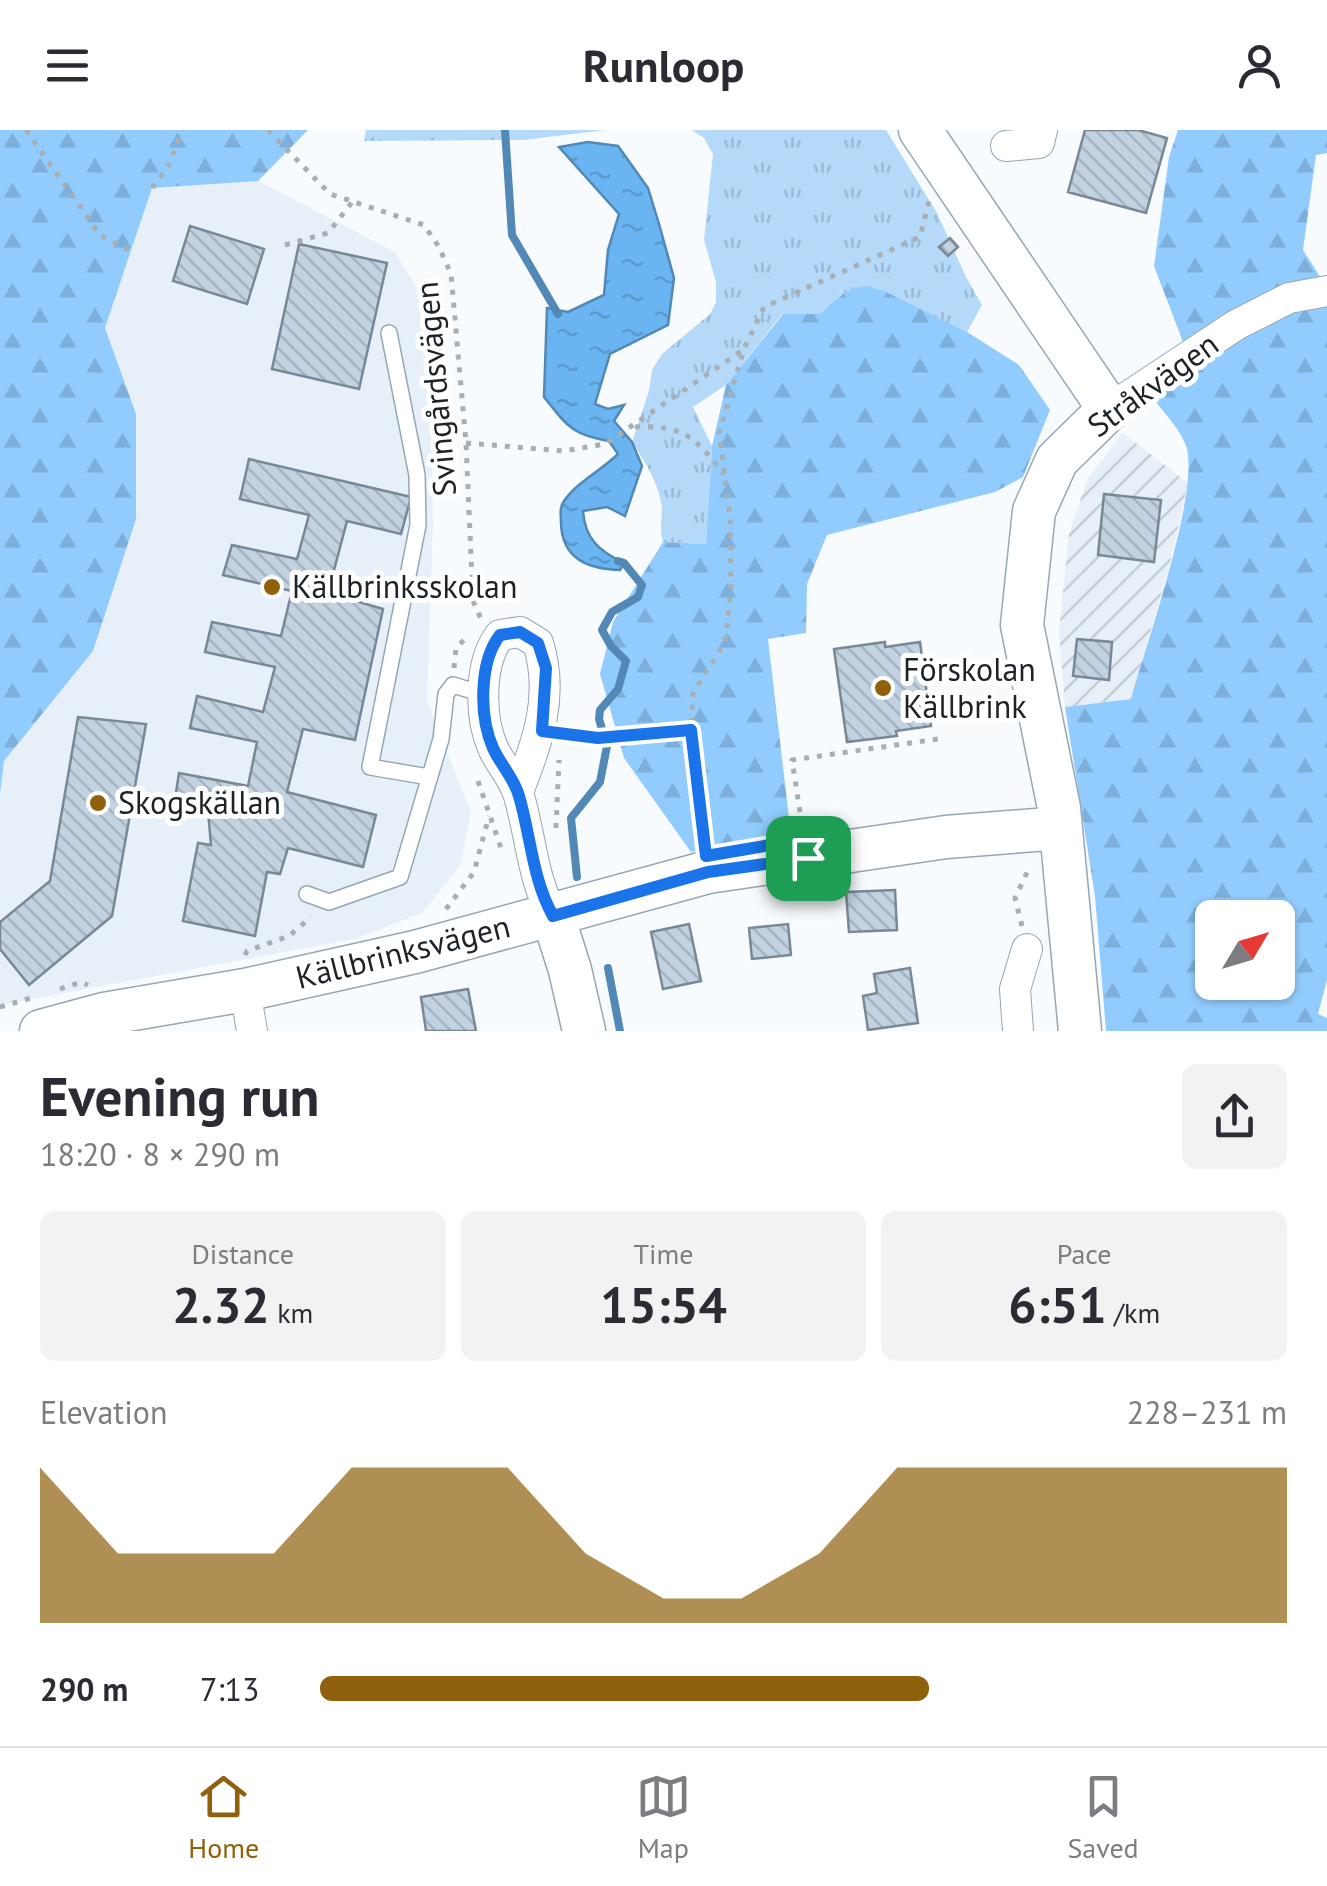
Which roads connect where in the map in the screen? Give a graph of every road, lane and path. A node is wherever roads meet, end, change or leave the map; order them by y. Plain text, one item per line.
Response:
1 (26, 130) edge
2 (182, 130) edge
3 (268, 130) edge
4 (1042, 130) edge
5 (930, 144) edge
6 (1006, 146) dead end
7 (152, 188) dead end
8 (353, 202) junction
9 (285, 245) dead end
10 (131, 251) dead end
11 (1327, 290) edge
12 (388, 333) dead end
13 (744, 349) junction
14 (1109, 410) junction
15 (632, 428) junction
16 (466, 443) junction
17 (724, 474) junction
18 (482, 622) dead end
19 (483, 694) junction
20 (691, 730) junction
21 (938, 740) dead end
22 (428, 777) junction
23 (518, 792) junction
24 (490, 812) dead end
25 (556, 831) dead end
26 (1047, 842) junction
27 (808, 858) junction
28 (708, 872) junction
29 (307, 894) dead end
30 (330, 902) junction
31 (444, 913) dead end
32 (553, 916) junction
33 (1027, 949) joint
34 (94, 986) dead end
35 (246, 996) edge
36 (0, 1007) edge
37 (40, 1007) edge
38 (584, 1031) edge
39 (1018, 1031) edge
40 (1080, 1031) edge

1 - 10 path
2 - 7 path
3 - 8 path, Svingårdsvägen
4 - 6 street
5 - 13 path
5 - 14 street
8 - 9 path
8 - 16 path, Svingårdsvägen
11 - 14 street, Stråkvägen
12 - 22 lane
13 - 15 path
13 - 17 path
14 - 26 street, Stråkvägen
15 - 16 path
15 - 17 path
16 - 18 path, Svingårdsvägen
17 - 20 path
19 - 22 lane
19 - 23 street
19 - 23 street
20 - 25 path
20 - 28 path
21 - 27 path
22 - 30 lane
23 - 32 street
24 - 31 path
26 - 27 street, Källbrinksvägen
26 - 33 path
26 - 40 street, Stråkvägen
27 - 28 street, Källbrinksvägen
28 - 32 street, Källbrinksvägen
29 - 30 lane
30 - 35 path
32 - 35 street, Källbrinksvägen
32 - 38 street
33 - 39 street
34 - 37 path
35 - 37 street, Källbrinksvägen
36 - 37 path

